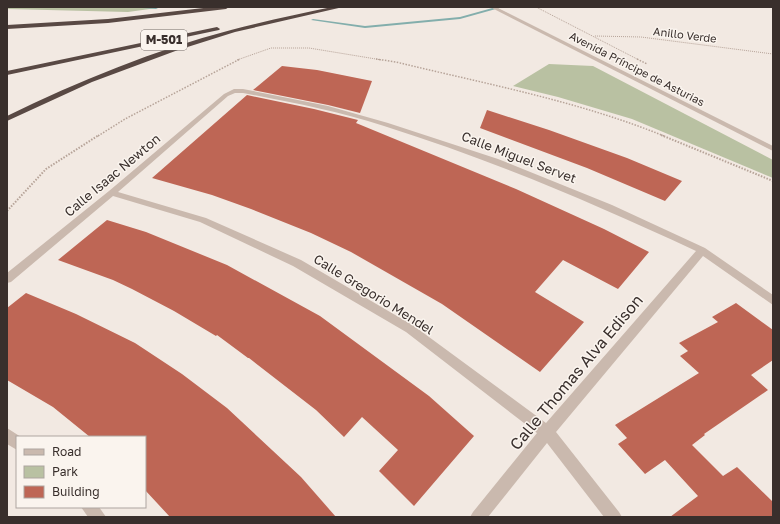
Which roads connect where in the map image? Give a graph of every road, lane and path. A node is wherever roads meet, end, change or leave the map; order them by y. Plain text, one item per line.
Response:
1 (226, 7) edge
2 (321, 7) edge
3 (340, 7) edge
4 (492, 7) edge
5 (536, 7) edge
6 (547, 12) dead end
7 (7, 26) edge
8 (594, 36) dead end
9 (773, 54) edge
10 (7, 73) edge
11 (234, 91) joint
12 (7, 120) edge
13 (773, 149) edge
14 (112, 193) junction
15 (702, 250) junction
16 (7, 279) edge
17 (773, 301) edge
18 (547, 432) junction
19 (7, 435) edge
20 (16, 441) edge
21 (90, 508) edge
22 (98, 517) edge
23 (478, 517) edge
24 (614, 517) edge

1 - 7 highway
2 - 10 highway, M-501
3 - 12 highway
4 - 13 street, Avenida Príncipe de Asturias
5 - 6 path
8 - 9 path, Anillo Verde
11 - 14 street, Calle Isaac Newton
11 - 15 street, Calle Miguel Servet
14 - 16 street, Calle Isaac Newton
14 - 18 street, Calle Gregorio Mendel
15 - 17 street, Calle Miguel Servet
15 - 18 street, Calle Thomas Alva Edison
18 - 23 street, Calle Thomas Alva Edison
18 - 24 street, Calle Gregorio Mendel
19 - 20 street
21 - 22 street

